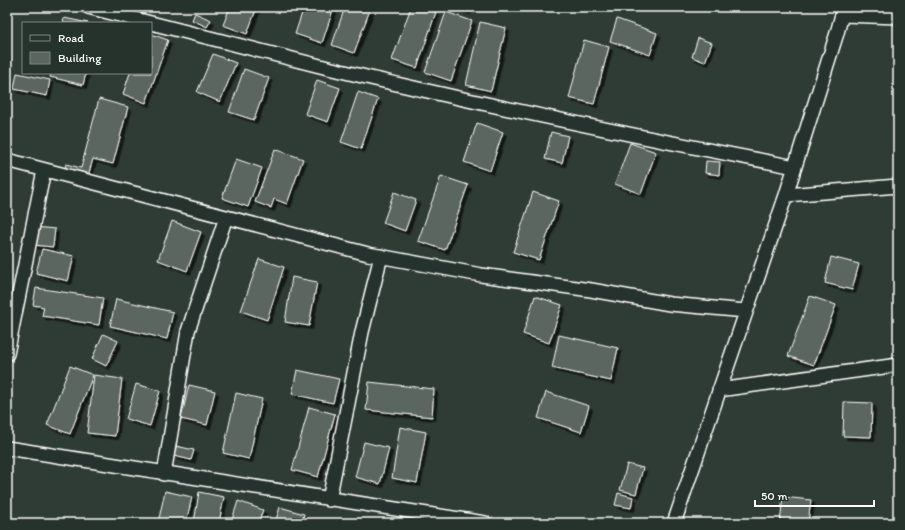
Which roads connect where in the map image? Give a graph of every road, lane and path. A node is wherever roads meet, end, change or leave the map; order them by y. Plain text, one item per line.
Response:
1 (88, 7) edge
2 (843, 11) edge
3 (898, 17) edge
4 (147, 22) edge
5 (152, 23) edge
6 (7, 160) edge
7 (795, 167) junction
8 (44, 170) junction
9 (898, 186) edge
10 (786, 195) junction
11 (226, 217) junction
12 (381, 256) junction
13 (746, 312) junction
14 (7, 354) edge
15 (898, 365) edge
16 (719, 390) junction
17 (7, 448) edge
18 (164, 474) junction
19 (329, 500) junction
20 (485, 523) edge
21 (674, 523) edge

1 - 4 street
2 - 3 street
2 - 7 street
5 - 7 street
6 - 8 street
7 - 10 street
8 - 11 street
8 - 14 street
9 - 10 street
10 - 13 street
11 - 12 street
11 - 18 street
12 - 13 street
12 - 19 street
13 - 16 street
15 - 16 street
16 - 21 street
17 - 18 street
18 - 19 street
19 - 20 street

